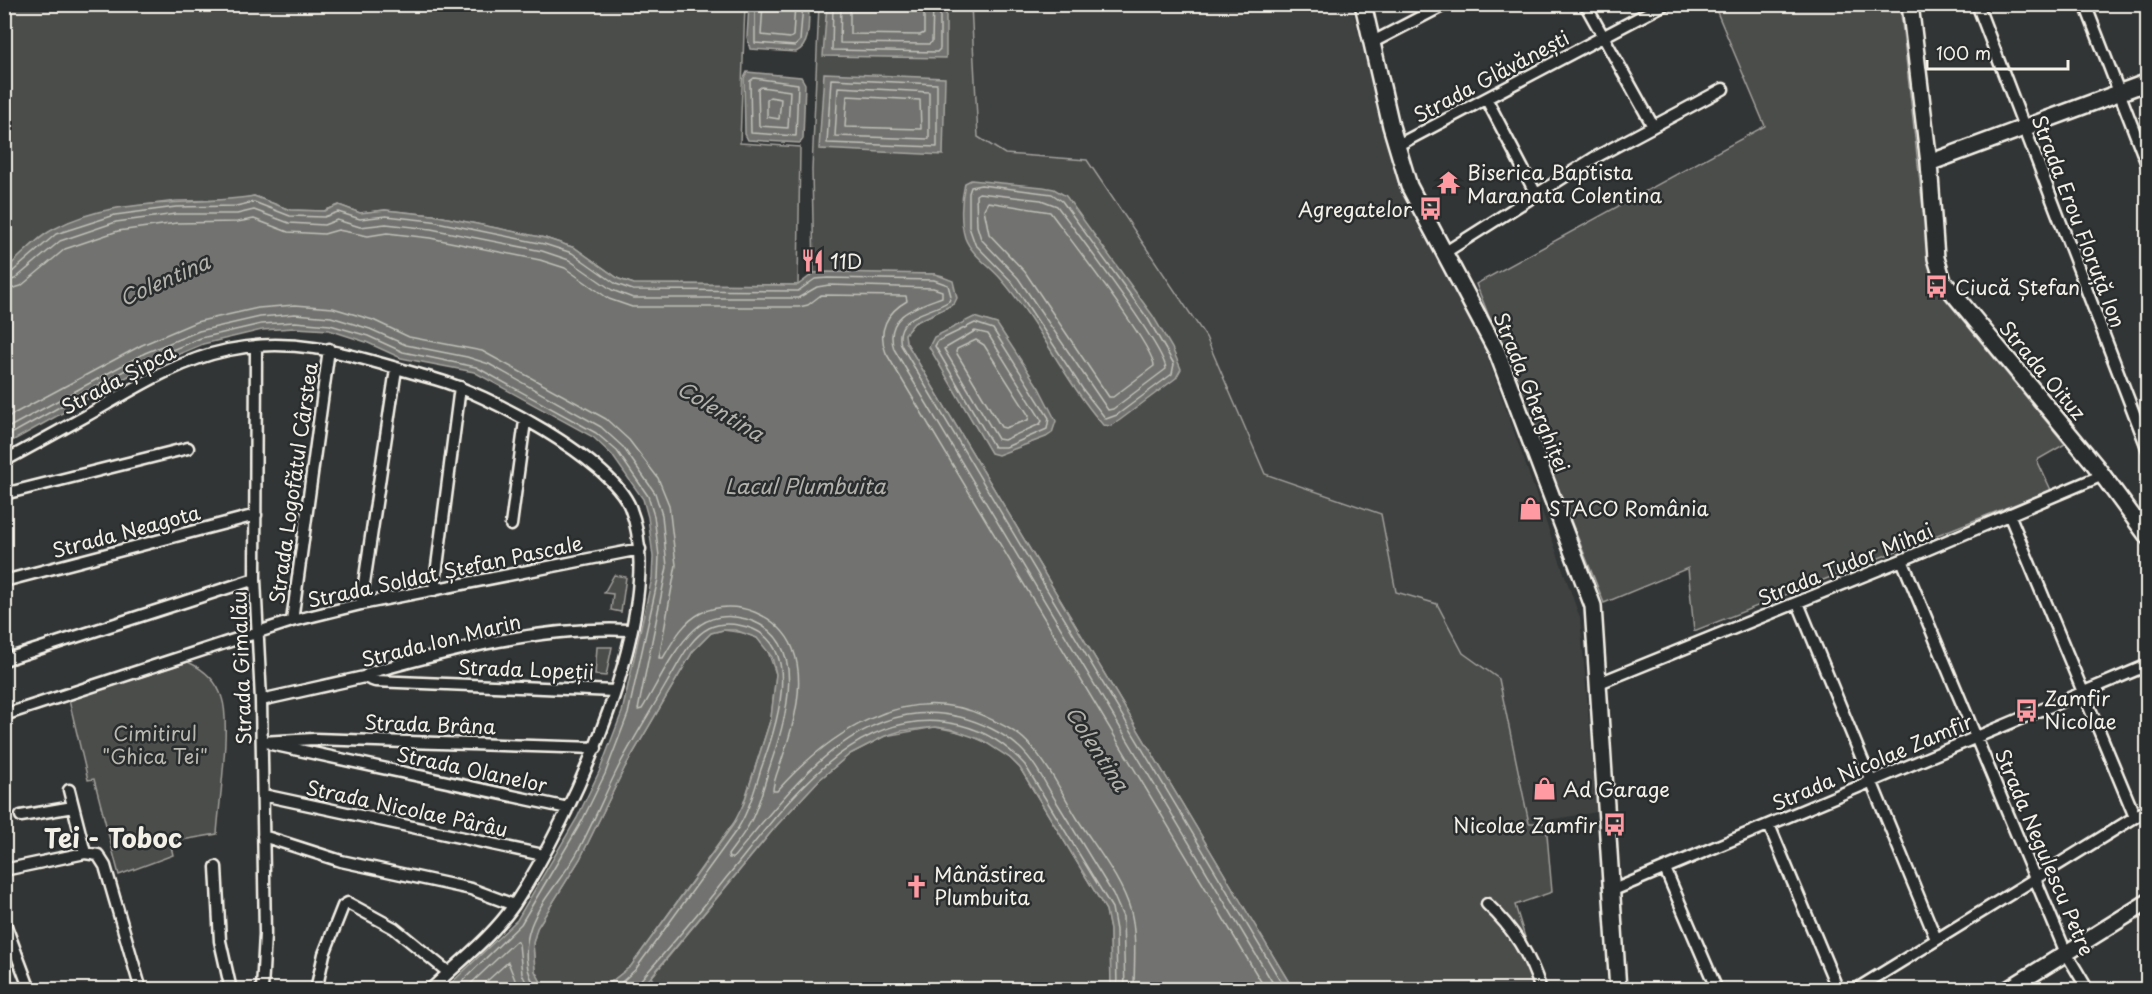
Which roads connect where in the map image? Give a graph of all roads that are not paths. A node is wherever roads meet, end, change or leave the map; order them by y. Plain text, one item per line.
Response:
1 (1362, 4) edge
2 (1446, 4) edge
3 (1585, 4) edge
4 (1665, 4) edge
5 (1910, 4) edge
6 (1977, 4) edge
7 (2085, 4) edge
8 (1604, 37) junction
9 (1371, 43) junction
10 (2148, 82) edge
11 (1723, 89) dead end
12 (2118, 93) junction
13 (1487, 100) junction
14 (1653, 126) junction
15 (2024, 127) junction
16 (1396, 146) junction
17 (1929, 163) junction
18 (2148, 167) edge
19 (1536, 194) junction
20 (1444, 253) junction
21 (256, 346) junction
22 (329, 349) junction
23 (396, 369) junction
24 (460, 387) junction
25 (525, 421) junction
26 (188, 448) dead end
27 (2148, 450) edge
28 (4, 461) edge
29 (2103, 475) junction
30 (4, 494) edge
31 (2009, 514) junction
32 (256, 515) junction
33 (2142, 515) edge
34 (511, 525) dead end
35 (2148, 537) edge
36 (640, 549) junction
37 (1902, 560) junction
38 (255, 579) junction
39 (4, 581) edge
40 (434, 590) junction
41 (1798, 603) junction
42 (362, 604) junction
43 (292, 621) junction
44 (258, 630) junction
45 (630, 630) junction
46 (4, 660) edge
47 (2148, 665) edge
48 (364, 677) junction
49 (1599, 683) junction
50 (615, 691) junction
51 (2083, 692) junction
52 (261, 699) junction
53 (4, 715) edge
54 (1977, 737) junction
55 (262, 742) junction
56 (596, 748) junction
57 (1872, 782) junction
58 (69, 790) dead end
59 (263, 795) junction
60 (73, 807) junction
61 (568, 808) junction
62 (2148, 809) edge
63 (21, 816) dead end
64 (2135, 817) junction
65 (1769, 825) junction
66 (263, 836) junction
67 (85, 853) junction
68 (543, 855) junction
69 (216, 867) dead end
70 (1665, 869) junction
71 (4, 870) edge
72 (2035, 878) junction
73 (1611, 891) junction
74 (2148, 902) edge
75 (1487, 904) dead end
76 (514, 905) junction
77 (4, 921) edge
78 (1936, 939) junction
79 (2066, 953) junction
80 (448, 972) junction
81 (30, 990) edge
82 (141, 990) edge
83 (231, 990) edge
84 (262, 990) edge
85 (316, 990) edge
86 (430, 990) edge
87 (1541, 990) edge
88 (1618, 990) edge
89 (1717, 990) edge
90 (1838, 990) edge
91 (1855, 990) edge
92 (2007, 990) edge
93 (2088, 990) edge

1 - 9 main road, Strada Gherghiței
2 - 9 street
3 - 8 street
4 - 8 street, Strada Glăvănești
5 - 17 main road, Strada Oituz
6 - 15 street, Strada Erou Floruță Ion
7 - 12 street
8 - 13 street, Strada Glăvănești
8 - 14 street
9 - 16 main road, Strada Gherghiței
10 - 12 main road
11 - 14 street
12 - 15 main road
12 - 18 street
13 - 16 street, Strada Glăvănești
13 - 19 street
14 - 19 street
15 - 17 main road
15 - 27 street, Strada Erou Floruță Ion
16 - 20 main road, Strada Gherghiței
17 - 29 main road, Strada Oituz
19 - 20 street
20 - 49 main road, Strada Gherghiței
21 - 22 street, Strada Șipca
21 - 28 street, Strada Șipca
21 - 32 street, Strada Gimalău
22 - 23 street, Strada Șipca
22 - 43 street, Strada Logofătul Cârstea
23 - 24 street, Strada Șipca
23 - 42 street
24 - 25 street, Strada Șipca
24 - 40 street
25 - 34 street
25 - 36 street, Strada Șipca
26 - 30 street
29 - 31 street, Strada Tudor Mihai
29 - 33 main road, Strada Oituz
31 - 37 street, Strada Tudor Mihai
31 - 51 street
32 - 38 street, Strada Gimalău
32 - 39 street, Strada Neagota
33 - 35 main road, Strada Oituz
36 - 40 street, Strada Soldat Ștefan Pascale
36 - 45 street, Strada Șipca
37 - 41 street, Strada Tudor Mihai
37 - 54 street, Strada Negulescu Petre
38 - 44 street, Strada Gimalău
38 - 46 street
40 - 42 street, Strada Soldat Ștefan Pascale
41 - 49 street, Strada Tudor Mihai
41 - 57 street
42 - 43 street, Strada Soldat Ștefan Pascale
43 - 44 street, Strada Soldat Ștefan Pascale
44 - 52 street, Strada Gimalău
44 - 53 street, Strada Soldat Ștefan Pascale
45 - 48 street, Strada Ion Marin
45 - 50 street, Strada Șipca
47 - 51 street, Strada Nicolae Zamfir
48 - 50 street, Strada Lopeții
48 - 52 street, Strada Ion Marin
49 - 73 main road, Strada Gherghiței
50 - 56 street, Strada Șipca
51 - 54 street, Strada Nicolae Zamfir
51 - 64 street
52 - 55 street, Strada Gimalău
54 - 57 street, Strada Nicolae Zamfir
54 - 72 street, Strada Negulescu Petre
55 - 56 street, Strada Brâna
55 - 59 street, Strada Gimalău
55 - 61 street, Strada Olanelor
56 - 61 street, Strada Șipca
57 - 65 street, Strada Nicolae Zamfir
57 - 78 street
58 - 60 street
59 - 66 street, Strada Gimalău
59 - 68 street, Strada Nicolae Pârâu
60 - 63 street
60 - 67 street
61 - 68 street, Strada Șipca
62 - 64 street
64 - 72 street
65 - 70 street, Strada Nicolae Zamfir
65 - 90 street
66 - 76 street
66 - 84 street, Strada Gimalău
67 - 71 street
67 - 82 street
68 - 76 street, Strada Șipca
69 - 83 street
70 - 73 street, Strada Nicolae Zamfir
70 - 89 street
72 - 78 street
72 - 79 street, Strada Negulescu Petre
73 - 88 main road, Strada Gherghiței
74 - 79 main road
75 - 87 street
76 - 80 street, Strada Șipca
77 - 81 street
78 - 91 street
79 - 92 main road
79 - 93 street, Strada Negulescu Petre
80 - 85 street
80 - 86 street, Strada Șipca

